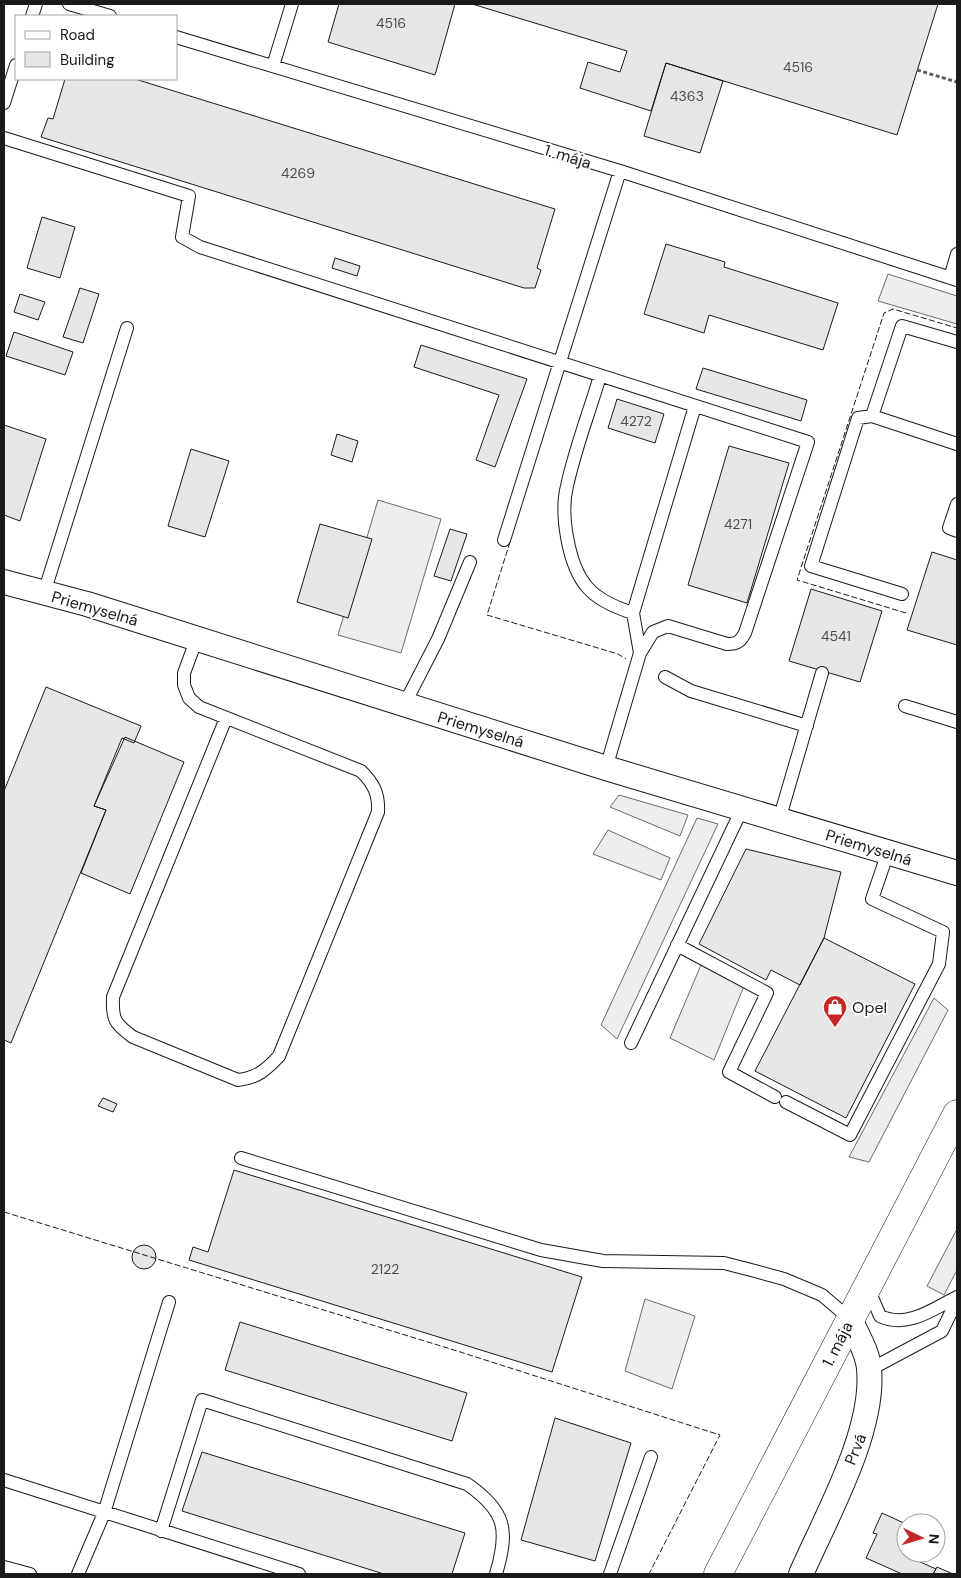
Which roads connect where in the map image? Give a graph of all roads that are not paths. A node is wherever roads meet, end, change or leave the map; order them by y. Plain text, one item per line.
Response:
1 (69, 4) edge
2 (292, 4) edge
3 (107, 15) edge
4 (178, 38) edge
5 (273, 66) junction
6 (15, 68) edge
7 (4, 103) edge
8 (4, 138) edge
9 (620, 171) junction
10 (957, 254) edge
11 (954, 279) edge
12 (127, 328) dead end
13 (957, 342) edge
14 (560, 364) junction
15 (600, 376) junction
16 (695, 406) junction
17 (872, 416) junction
18 (957, 444) edge
19 (957, 504) edge
20 (957, 531) edge
21 (504, 540) dead end
22 (470, 562) dead end
23 (5, 583) edge
24 (44, 593) junction
25 (902, 594) dead end
26 (633, 613) junction
27 (197, 638) junction
28 (640, 653) junction
29 (822, 673) dead end
30 (665, 677) dead end
31 (404, 705) junction
32 (905, 706) dead end
33 (226, 718) junction
34 (957, 722) edge
35 (807, 726) junction
36 (606, 768) junction
37 (742, 809) junction
38 (779, 820) junction
39 (888, 852) junction
40 (957, 873) edge
41 (677, 945) junction
42 (631, 1043) dead end
43 (957, 1114) edge
44 (241, 1158) dead end
45 (867, 1286) junction
46 (957, 1299) edge
47 (170, 1302) dead end
48 (850, 1320) junction
49 (870, 1370) junction
50 (651, 1457) dead end
51 (4, 1480) edge
52 (104, 1513) junction
53 (161, 1530) junction
54 (4, 1567) edge
55 (30, 1574) edge
56 (78, 1574) edge
57 (299, 1574) edge
58 (496, 1574) edge
59 (610, 1574) edge
60 (718, 1574) edge
61 (800, 1574) edge

1 - 3 lane
2 - 5 lane
4 - 5 lane, 1. mája
5 - 9 lane, 1. mája
6 - 7 lane
8 - 14 lane
9 - 11 lane, 1. mája
9 - 14 lane
10 - 11 lane
12 - 24 lane
13 - 17 lane
14 - 15 lane
14 - 21 lane
15 - 16 lane
15 - 26 lane
16 - 26 lane
16 - 28 lane
17 - 18 lane
17 - 25 lane
19 - 20 lane
22 - 31 lane
23 - 24 street, Priemyselná
24 - 27 street, Priemyselná
26 - 28 lane
27 - 31 street, Priemyselná
27 - 33 lane
28 - 36 lane
29 - 35 lane
30 - 35 lane
31 - 36 street, Priemyselná
32 - 34 lane
33 - 33 lane
35 - 38 lane
36 - 37 street, Priemyselná
37 - 38 street, Priemyselná
37 - 41 lane
38 - 39 street, Priemyselná
39 - 40 street, Priemyselná
39 - 41 lane
41 - 42 lane
43 - 45 main road, 1. mája
44 - 48 lane
45 - 46 lane
45 - 48 main road, 1. mája
46 - 49 lane
47 - 52 lane
48 - 49 street, Prvá
48 - 60 main road, 1. mája
49 - 61 street, Prvá
50 - 59 lane
51 - 52 lane
52 - 53 lane
52 - 56 lane
53 - 57 lane
53 - 58 lane
54 - 55 lane

